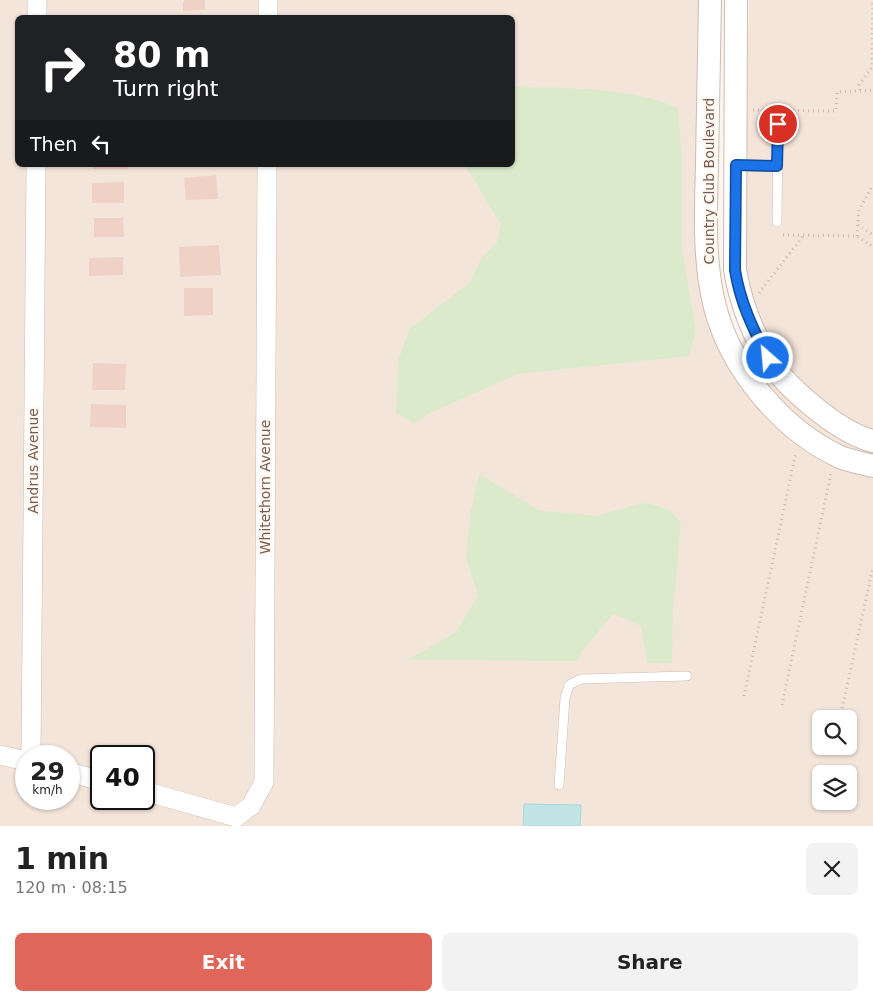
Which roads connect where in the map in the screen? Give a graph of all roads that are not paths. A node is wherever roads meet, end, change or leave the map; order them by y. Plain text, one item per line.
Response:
1 (37, 0) edge
2 (268, 0) edge
3 (710, 0) edge
4 (736, 0) edge
5 (37, 15) edge
6 (268, 15) edge
7 (778, 124) dead end
8 (736, 165) junction
9 (777, 166) junction
10 (36, 167) edge
11 (267, 167) edge
12 (777, 222) dead end
13 (873, 441) edge
14 (873, 466) edge
15 (687, 676) dead end
16 (31, 745) edge
17 (0, 756) edge
18 (15, 759) edge
19 (559, 786) dead end
20 (155, 795) edge

1 - 5 street
2 - 6 street
3 - 14 street, Country Club Boulevard
4 - 8 street, Country Club Boulevard
7 - 9 lane
8 - 9 lane
8 - 13 street, Country Club Boulevard
9 - 12 lane
10 - 16 street, Andrus Avenue
11 - 20 street, Whitethorn Avenue
15 - 19 lane
17 - 18 street

